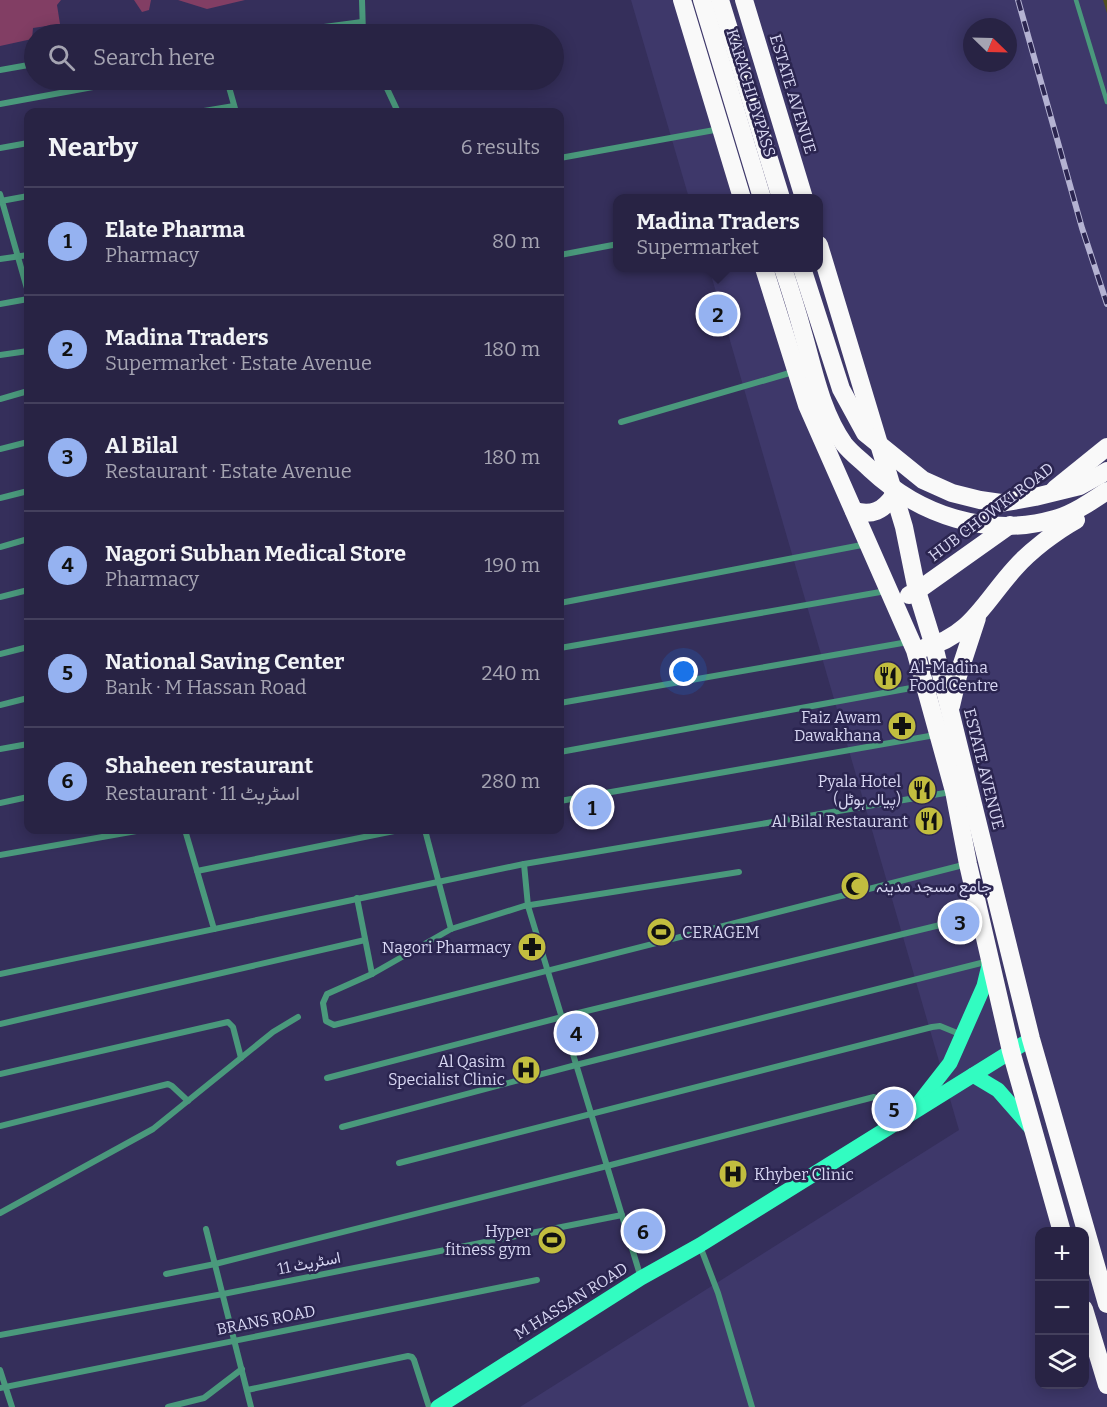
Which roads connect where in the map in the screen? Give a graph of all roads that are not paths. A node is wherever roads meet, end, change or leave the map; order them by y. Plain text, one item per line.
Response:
1 (362, 0) edge
2 (682, 0) edge
3 (702, 0) edge
4 (720, 0) edge
5 (744, 0) edge
6 (1076, 0) edge
7 (362, 22) joint
8 (347, 24) edge
9 (24, 66) edge
10 (0, 70) edge
11 (76, 90) edge
12 (230, 90) edge
13 (388, 90) edge
14 (1107, 102) edge
15 (0, 104) edge
16 (235, 108) edge
17 (396, 108) edge
18 (720, 129) junction
19 (24, 144) edge
20 (0, 148) edge
21 (564, 157) edge
22 (741, 194) edge
23 (761, 194) edge
24 (780, 194) edge
25 (803, 194) edge
26 (24, 196) edge
27 (1, 199) edge
28 (613, 245) edge
29 (564, 254) edge
30 (24, 256) edge
31 (18, 257) junction
32 (823, 258) edge
33 (0, 260) edge
34 (766, 272) edge
35 (784, 272) edge
36 (804, 272) edge
37 (24, 278) edge
38 (24, 300) edge
39 (0, 304) edge
40 (24, 352) edge
41 (0, 356) edge
42 (797, 370) junction
43 (24, 392) edge
44 (0, 399) edge
45 (621, 422) dead end
46 (24, 443) edge
47 (1107, 447) edge
48 (0, 449) edge
49 (1107, 471) edge
50 (1107, 491) edge
51 (24, 492) edge
52 (894, 495) junction
53 (0, 498) edge
54 (1107, 503) edge
55 (854, 511) junction
56 (24, 540) edge
57 (868, 544) junction
58 (0, 547) edge
59 (24, 591) edge
60 (917, 591) junction
61 (892, 595) junction
62 (0, 597) edge
63 (564, 602) edge
64 (980, 610) junction
65 (913, 646) junction
66 (934, 646) junction
67 (564, 647) edge
68 (24, 648) edge
69 (0, 654) edge
70 (926, 685) junction
71 (24, 700) edge
72 (564, 702) edge
73 (0, 705) edge
74 (950, 712) junction
75 (939, 735) junction
76 (24, 745) edge
77 (0, 749) edge
78 (564, 751) edge
79 (954, 791) junction
80 (24, 798) edge
81 (564, 800) edge
82 (0, 803) edge
83 (119, 834) edge
84 (186, 834) edge
85 (379, 834) edge
86 (426, 834) edge
87 (0, 855) edge
88 (524, 864) junction
89 (968, 864) junction
90 (197, 871) junction
91 (739, 872) dead end
92 (438, 881) junction
93 (357, 898) junction
94 (528, 906) junction
95 (980, 915) junction
96 (214, 928) junction
97 (451, 929) junction
98 (365, 940) junction
99 (990, 961) junction
100 (548, 970) junction
101 (0, 974) edge
102 (372, 974) junction
103 (298, 1017) dead end
104 (562, 1017) junction
105 (0, 1024) edge
106 (963, 1035) junction
107 (1031, 1039) junction
108 (1011, 1051) junction
109 (240, 1058) junction
110 (576, 1065) junction
111 (0, 1074) edge
112 (973, 1075) junction
113 (327, 1078) dead end
114 (188, 1101) junction
115 (910, 1114) junction
116 (592, 1115) junction
117 (0, 1126) edge
118 (342, 1127) dead end
119 (888, 1128) junction
120 (1034, 1131) junction
121 (399, 1163) dead end
122 (607, 1166) junction
123 (0, 1213) edge
124 (622, 1215) junction
125 (1061, 1227) edge
126 (206, 1229) dead end
127 (700, 1245) junction
128 (215, 1264) junction
129 (166, 1274) dead end
130 (641, 1278) junction
131 (537, 1280) dead end
132 (223, 1294) junction
133 (1107, 1304) edge
134 (1089, 1326) edge
135 (0, 1335) edge
136 (234, 1340) junction
137 (242, 1369) junction
138 (0, 1370) edge
139 (1107, 1385) edge
140 (3, 1387) edge
141 (247, 1390) junction
142 (12, 1407) edge
143 (168, 1407) edge
144 (251, 1407) edge
145 (429, 1407) edge
146 (438, 1407) edge
147 (752, 1407) edge

1 - 7 street
2 - 18 highway
3 - 23 highway, KARACHI BYPASS
4 - 24 highway, KARACHI BYPASS
5 - 25 highway, ESTATE AVENUE
6 - 14 lane
7 - 8 street
9 - 10 street
11 - 15 street
12 - 16 street
13 - 17 street
18 - 21 street
18 - 22 highway
19 - 20 street
26 - 27 street
27 - 31 street
28 - 29 street
30 - 31 street
31 - 33 street
31 - 37 street
32 - 52 highway, ESTATE AVENUE
34 - 42 highway, ESTATE AVENUE
35 - 50 highway
36 - 49 highway
38 - 39 street
40 - 41 street
42 - 45 street
42 - 55 highway, ESTATE AVENUE
43 - 44 street
46 - 48 street
47 - 60 highway, HUB CHOWKI ROAD
51 - 53 street
52 - 55 highway
52 - 60 highway, ESTATE AVENUE
54 - 64 highway
55 - 57 highway, ESTATE AVENUE
56 - 58 street
57 - 61 highway, ESTATE AVENUE
57 - 63 street
59 - 62 street
60 - 61 highway, HUB CHOWKI ROAD
60 - 66 highway, ESTATE AVENUE
61 - 65 highway, ESTATE AVENUE
61 - 67 street
64 - 66 highway
64 - 74 highway
65 - 66 highway
65 - 70 highway, ESTATE AVENUE
65 - 72 street
66 - 74 highway, ESTATE AVENUE
68 - 69 street
70 - 75 highway, ESTATE AVENUE
70 - 78 street
71 - 73 street
74 - 107 highway, ESTATE AVENUE
75 - 79 highway, ESTATE AVENUE
75 - 81 street
76 - 77 street
79 - 88 street
79 - 89 highway, ESTATE AVENUE
80 - 82 street
83 - 87 street
84 - 90 street
85 - 90 street
86 - 92 street
88 - 92 street
88 - 94 street
89 - 95 highway, ESTATE AVENUE
89 - 100 street
90 - 96 street
91 - 94 street
92 - 93 street
92 - 97 street
93 - 96 street
93 - 98 street
94 - 97 street
94 - 100 street
95 - 99 highway, ESTATE AVENUE
95 - 104 street
96 - 101 street
97 - 102 street
98 - 102 street
98 - 105 street
99 - 106 main road
99 - 108 highway, ESTATE AVENUE
99 - 110 street
100 - 102 street
100 - 104 street
103 - 109 street
104 - 110 street
104 - 113 street
106 - 115 main road
106 - 116 street
107 - 108 main road, M HASSAN ROAD
107 - 133 highway, ESTATE AVENUE
108 - 112 main road, M HASSAN ROAD
108 - 120 highway, ESTATE AVENUE
109 - 111 street
109 - 114 street
110 - 116 street
110 - 118 street
112 - 115 main road, M HASSAN ROAD
112 - 120 main road
114 - 117 street
114 - 123 street
115 - 119 main road, M HASSAN ROAD
116 - 121 street
116 - 122 street
119 - 122 street
119 - 127 main road, M HASSAN ROAD
120 - 125 highway, ESTATE AVENUE
122 - 124 street
122 - 128 street
124 - 130 street
124 - 132 street, اسٹریٹ 11
126 - 128 street
127 - 130 main road, M HASSAN ROAD
127 - 147 street
128 - 129 street
128 - 132 street
130 - 146 main road, M HASSAN ROAD
131 - 136 street, BRANS ROAD
132 - 135 street, اسٹریٹ 11
132 - 136 street
134 - 139 highway
136 - 137 street
136 - 140 street, BRANS ROAD
137 - 141 street
137 - 143 street
138 - 140 street
140 - 142 street
141 - 144 street
141 - 145 street

